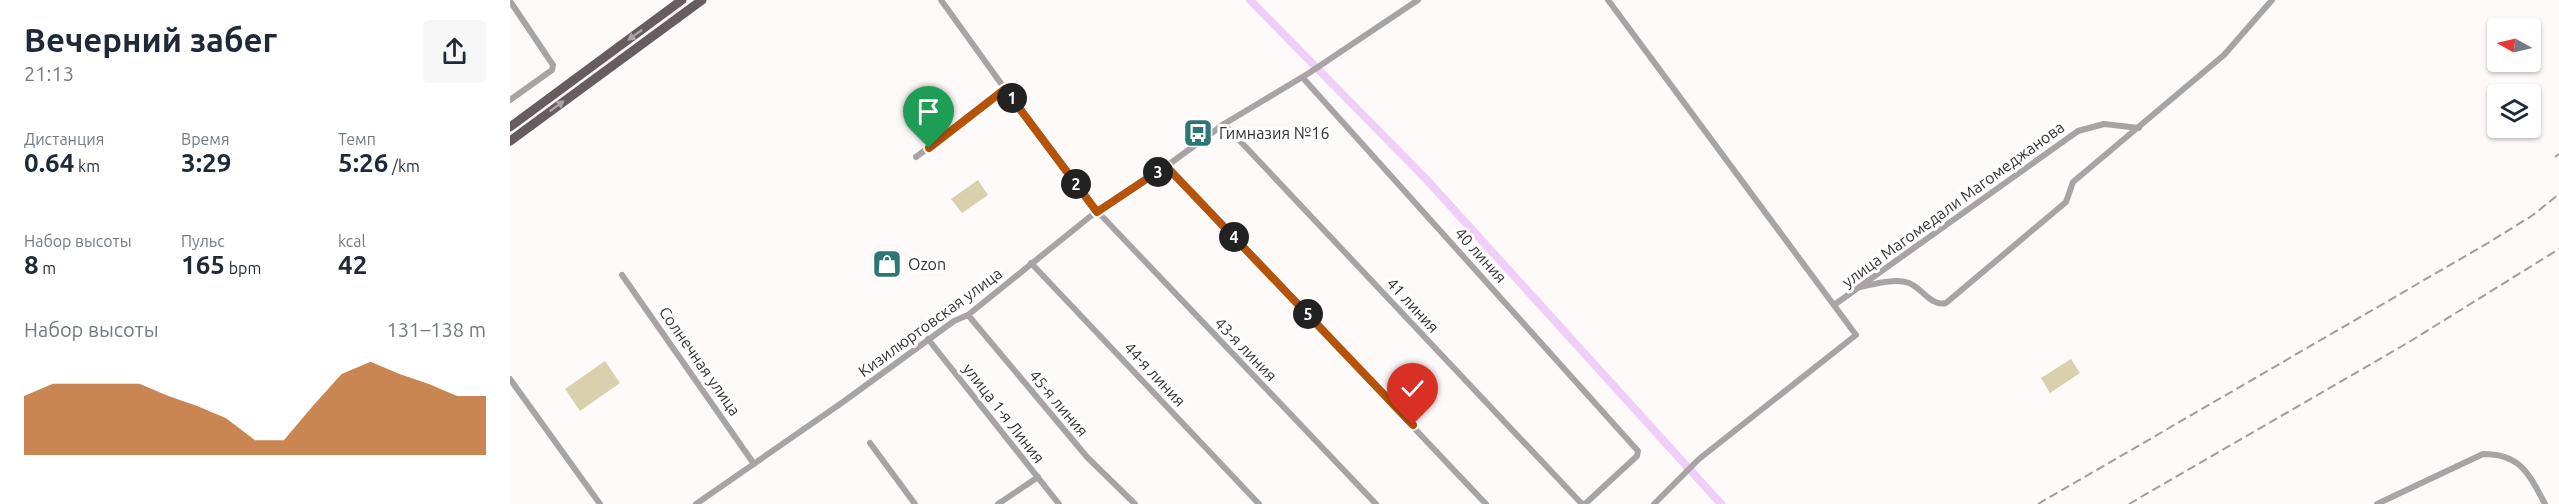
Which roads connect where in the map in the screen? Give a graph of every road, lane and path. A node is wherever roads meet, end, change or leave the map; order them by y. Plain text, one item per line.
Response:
1 (682, 0) edge
2 (702, 0) edge
3 (941, 0) edge
4 (1418, 0) edge
5 (1608, 0) edge
6 (2272, 0) edge
7 (510, 2) edge
8 (1303, 78) junction
9 (1005, 89) junction
10 (510, 99) edge
11 (1224, 124) junction
12 (510, 127) edge
13 (2139, 128) junction
14 (510, 141) edge
15 (916, 157) dead end
16 (1166, 166) junction
17 (1097, 212) junction
18 (1032, 263) junction
19 (622, 275) dead end
20 (1860, 287) junction
21 (1834, 305) junction
22 (968, 315) junction
23 (928, 339) junction
24 (510, 379) edge
25 (870, 443) dead end
26 (754, 464) junction
27 (1038, 477) junction
28 (600, 504) edge
29 (696, 504) edge
30 (915, 504) edge
31 (998, 504) edge
32 (1059, 504) edge
33 (1135, 504) edge
34 (1259, 504) edge
35 (1376, 504) edge
36 (1486, 504) edge
37 (1584, 504) edge
38 (1654, 504) edge
39 (2377, 504) edge
40 (2545, 504) edge

1 -> 12 main road
14 -> 2 main road
3 - 9 street, 43-я линия
4 - 8 street, Кизилюртовская улица
5 - 21 street, улица Магомедали Магомеджановa
6 - 13 street
7 - 10 street
8 - 11 street, Кизилюртовская улица
8 - 37 street, 40 линия
9 - 15 street
9 - 17 street, 43-я линия
11 - 16 street, Кизилюртовская улица
11 - 37 street, 41 линия
13 - 20 street, улица Магомедали Магомеджановa
13 - 20 street
16 - 17 street, Кизилюртовская улица
16 - 36 street
17 - 18 street, Кизилюртовская улица
17 - 35 street, 43-я линия
18 - 22 street, Кизилюртовская улица
18 - 34 street, 44-я линия
19 - 26 street, Солнечная улица
20 - 21 street, улица Магомедали Магомеджановa
21 - 38 street
22 - 23 street, Кизилюртовская улица
22 - 33 street, 45-я линия
23 - 26 street, Кизилюртовская улица
23 - 27 street, улица 1-я Линия
24 - 28 street
25 - 30 street
26 - 29 street, Кизилюртовская улица
27 - 31 street
27 - 32 street, улица 1-я Линия
39 - 40 street

